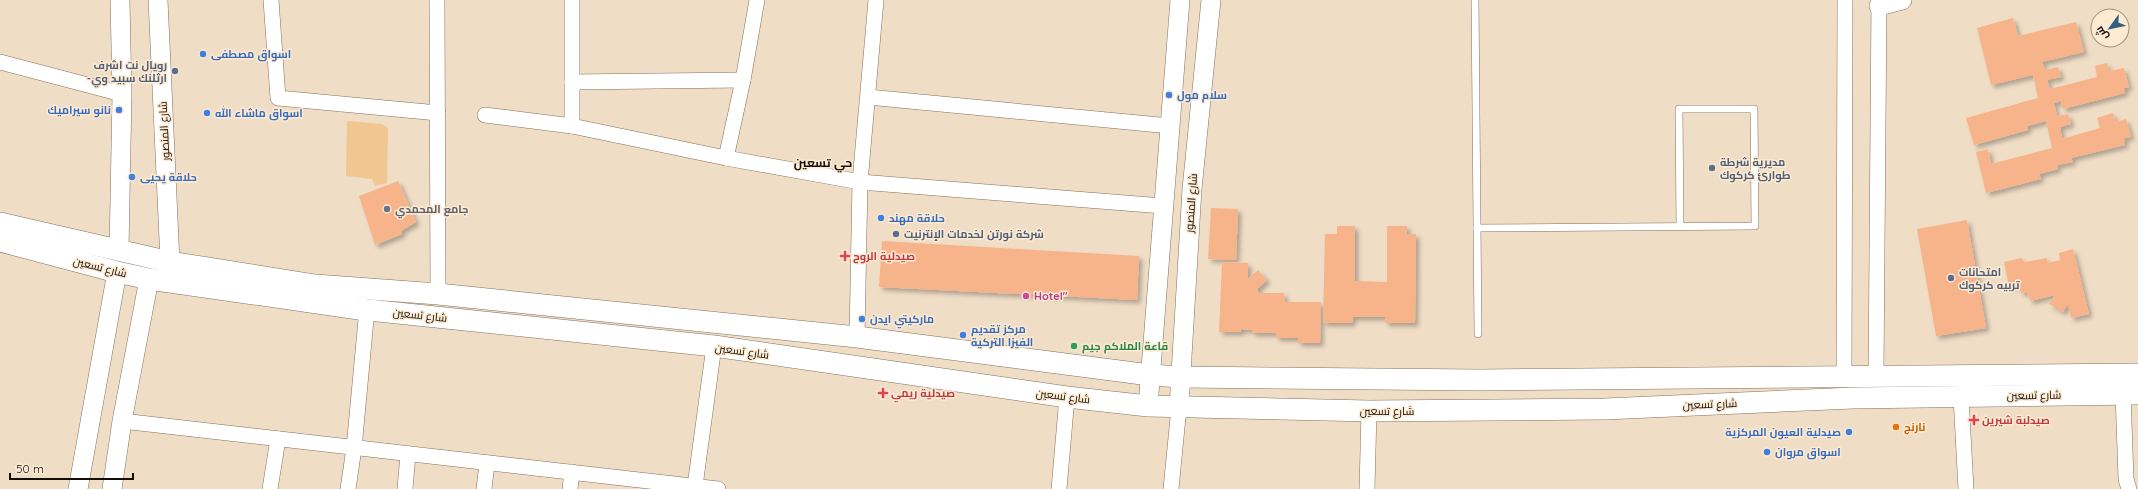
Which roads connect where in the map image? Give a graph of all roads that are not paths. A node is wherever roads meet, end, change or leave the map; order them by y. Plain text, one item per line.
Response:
1 (120, 0) edge
2 (158, 0) edge
3 (272, 0) edge
4 (437, 0) edge
5 (572, 0) edge
6 (757, 0) edge
7 (876, 0) edge
8 (1180, 0) edge
9 (1211, 0) edge
10 (1475, 0) edge
11 (1845, 0) edge
12 (1902, 0) edge
13 (1879, 3) edge
14 (0, 62) edge
15 (743, 80) junction
16 (572, 82) junction
17 (122, 94) junction
18 (868, 97) junction
19 (438, 112) junction
20 (485, 114) dead end
21 (572, 126) junction
22 (1170, 126) junction
23 (726, 158) junction
24 (860, 182) junction
25 (1163, 206) junction
26 (0, 223) edge
27 (1680, 226) junction
28 (1477, 228) junction
29 (0, 241) edge
30 (120, 251) junction
31 (170, 262) junction
32 (116, 272) junction
33 (149, 279) junction
34 (438, 294) junction
35 (367, 309) junction
36 (1478, 334) dead end
37 (857, 337) junction
38 (714, 346) junction
39 (2138, 374) edge
40 (1150, 375) junction
41 (1844, 376) junction
42 (1876, 376) junction
43 (1180, 377) junction
44 (2130, 393) edge
45 (1067, 397) junction
46 (1961, 397) junction
47 (1148, 406) junction
48 (1179, 407) junction
49 (1368, 411) junction
50 (122, 422) junction
51 (278, 439) junction
52 (354, 448) junction
53 (408, 454) junction
54 (487, 463) junction
55 (572, 472) junction
56 (690, 487) edge
57 (78, 489) edge
58 (112, 489) edge
59 (270, 489) edge
60 (348, 489) edge
61 (405, 489) edge
62 (484, 489) edge
63 (570, 489) edge
64 (718, 489) edge
65 (1059, 489) edge
66 (1171, 489) edge
67 (1367, 489) edge
68 (1966, 489) edge
69 (2129, 489) edge

1 - 17 street
2 - 31 street, شارع المنصور
3 - 19 street
4 - 19 street
5 - 16 street
6 - 15 street
7 - 18 street
8 - 22 street
9 - 43 street, شارع المنصور
10 - 28 lane
11 - 41 street
12 - 13 street
13 - 42 street
14 - 17 street
15 - 16 street
15 - 23 street
16 - 21 street
17 - 30 street
18 - 22 street
18 - 24 street
19 - 34 street
20 - 21 street
21 - 23 street
22 - 25 street
23 - 24 street
24 - 25 street
24 - 37 street
25 - 40 street
26 - 30 main road, شارع تسعين
27 - 27 lane
27 - 28 lane
28 - 36 lane
29 - 32 main road, شارع تسعين
30 - 31 main road, شارع تسعين
31 - 34 main road, شارع تسعين
32 - 33 main road, شارع تسعين
32 - 57 street
33 - 35 main road, شارع تسعين
33 - 50 street
34 - 37 main road, شارع تسعين
35 - 38 main road, شارع تسعين
35 - 52 street
37 - 40 main road, شارع تسعين
38 - 45 main road, شارع تسعين
38 - 56 street
39 - 42 main road, شارع تسعين
40 - 43 main road, شارع تسعين
40 - 47 street
41 - 42 main road, شارع تسعين
41 - 43 main road, شارع تسعين
43 - 48 street, شارع المنصور
44 - 46 main road, شارع تسعين
44 - 69 street
45 - 47 main road, شارع تسعين
45 - 65 street
46 - 49 main road, شارع تسعين
46 - 68 street
47 - 48 main road, شارع تسعين
48 - 49 main road, شارع تسعين
48 - 66 street
49 - 67 street
50 - 51 street
50 - 58 street
51 - 52 street
51 - 59 street
52 - 53 street
52 - 60 street
53 - 54 street
53 - 61 street
54 - 55 street
54 - 62 street
55 - 56 street
55 - 63 street
56 - 64 street

